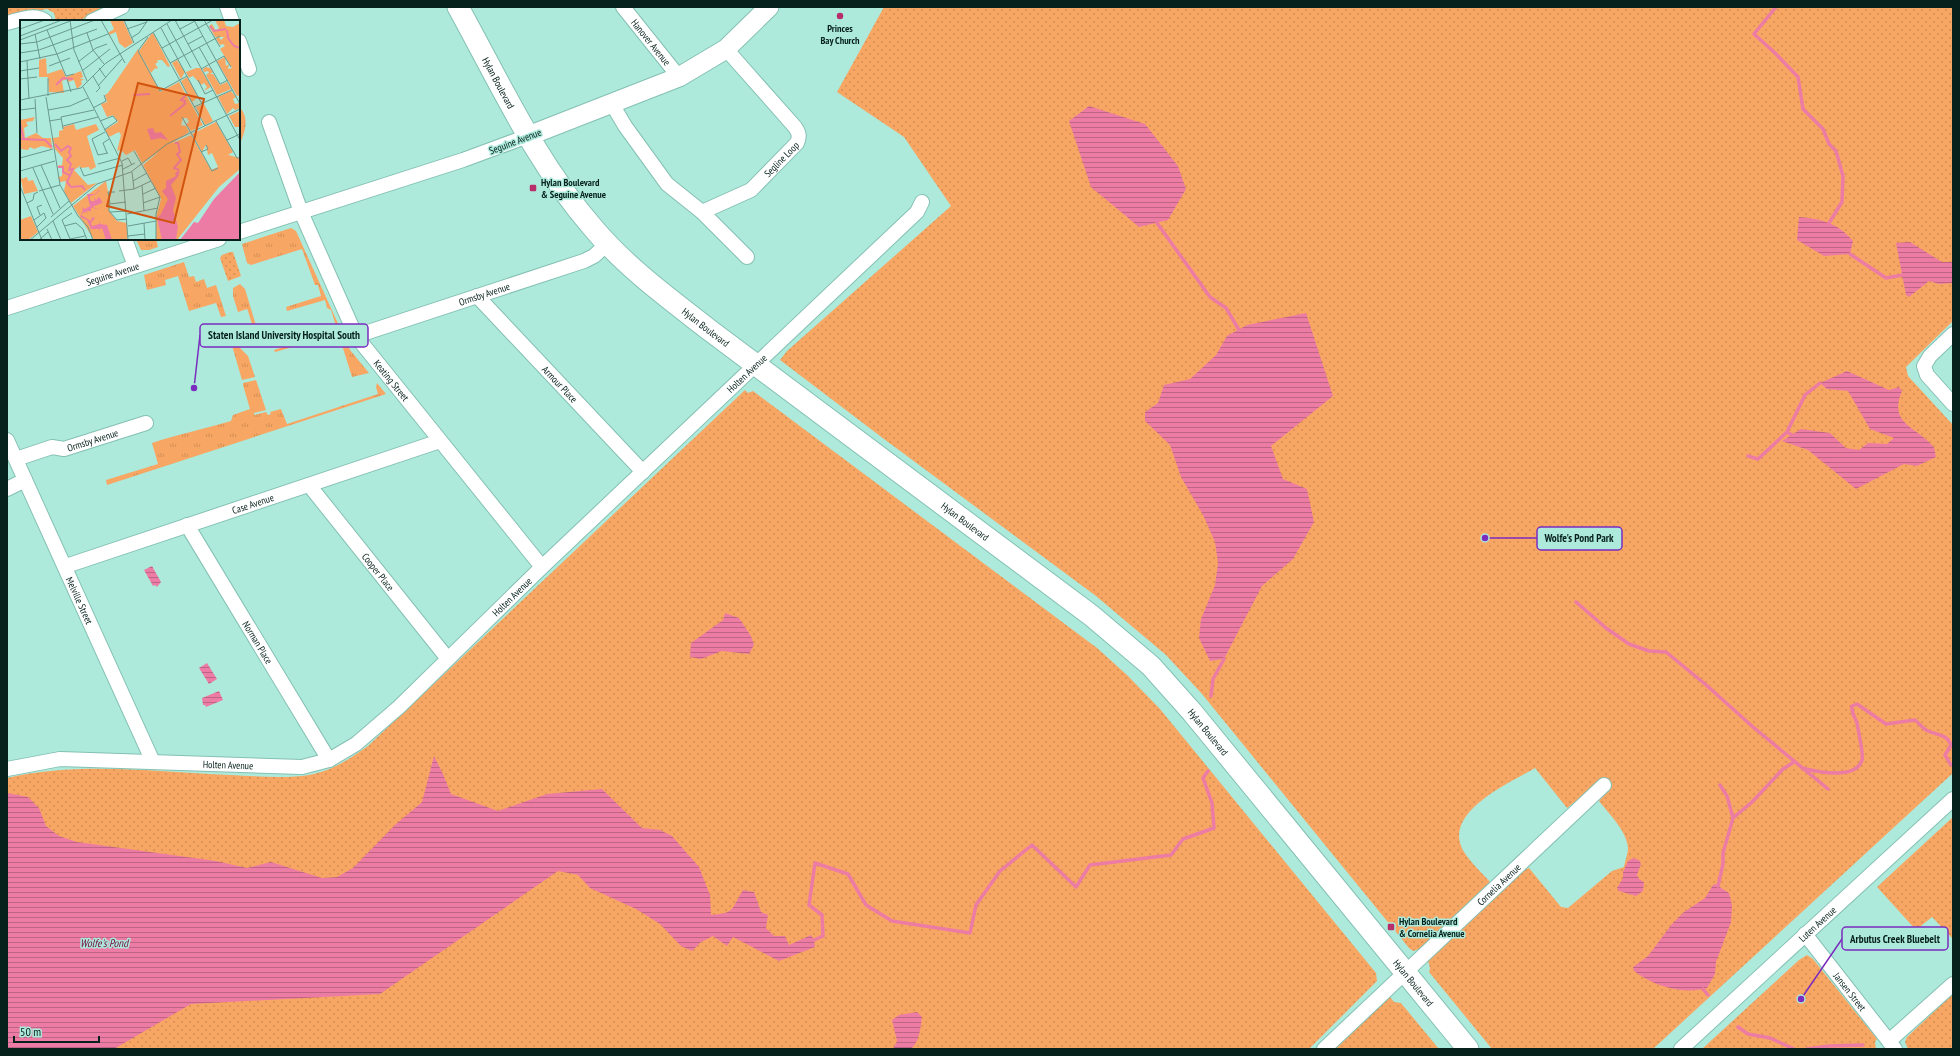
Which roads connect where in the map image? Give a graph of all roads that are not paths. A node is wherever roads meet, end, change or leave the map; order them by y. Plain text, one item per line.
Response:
1 (122, 7) edge
2 (226, 7) edge
3 (458, 7) edge
4 (623, 7) edge
5 (764, 9) edge
6 (42, 19) edge
7 (94, 20) edge
8 (232, 20) edge
9 (7, 23) edge
10 (240, 44) edge
11 (726, 48) junction
12 (249, 69) dead end
13 (679, 77) junction
14 (612, 104) junction
15 (269, 122) dead end
16 (528, 136) junction
17 (922, 202) dead end
18 (301, 212) junction
19 (702, 212) junction
20 (240, 232) edge
21 (125, 240) edge
22 (216, 240) edge
23 (607, 244) junction
24 (747, 257) dead end
25 (135, 266) junction
26 (477, 296) junction
27 (7, 308) edge
28 (1953, 334) edge
29 (356, 336) junction
30 (756, 365) junction
31 (1953, 404) edge
32 (146, 423) dead end
33 (7, 440) edge
34 (440, 441) junction
35 (16, 459) junction
36 (644, 472) junction
37 (25, 480) junction
38 (309, 485) junction
39 (7, 489) edge
40 (187, 525) junction
41 (66, 566) junction
42 (542, 567) junction
43 (448, 659) junction
44 (329, 760) junction
45 (153, 762) junction
46 (7, 769) edge
47 (1604, 785) dead end
48 (1953, 799) edge
49 (1805, 934) junction
50 (1405, 971) junction
51 (1953, 984) edge
52 (1892, 1045) edge
53 (1324, 1049) edge
54 (1468, 1049) edge
55 (1681, 1049) edge

1 - 7 street
2 - 8 street
3 - 16 main road, Hylan Boulevard
4 - 13 street, Hanover Avenue
5 - 11 street, Seguine Avenue
6 - 9 street
10 - 12 street
11 - 13 street, Seguine Avenue
11 - 19 street, Segline Loop
13 - 14 street, Seguine Avenue
14 - 16 street, Seguine Avenue
14 - 19 street
15 - 18 street, Keating Street
16 - 18 street, Seguine Avenue
16 - 23 main road, Hylan Boulevard
17 - 30 street, Holten Avenue
18 - 20 street, Seguine Avenue
18 - 29 street, Keating Street
19 - 24 street
21 - 25 street
22 - 25 street, Seguine Avenue
23 - 26 street, Ormsby Avenue
23 - 30 main road, Hylan Boulevard
25 - 27 street, Seguine Avenue
26 - 29 street, Ormsby Avenue
26 - 36 street, Armour Place
28 - 31 street
29 - 34 street, Keating Street
30 - 36 street, Holten Avenue
30 - 50 main road, Hylan Boulevard
32 - 35 street, Ormsby Avenue
33 - 35 street, Melville Street
34 - 38 street, Case Avenue
34 - 42 street, Keating Street
35 - 37 street, Melville Street
36 - 42 street, Holten Avenue
37 - 39 street
37 - 41 street, Melville Street
38 - 40 street, Case Avenue
38 - 43 street, Cooper Place
40 - 41 street, Case Avenue
40 - 44 street, Norman Place
41 - 45 street, Melville Street
42 - 43 street, Holten Avenue
43 - 44 street, Holten Avenue
44 - 45 street, Holten Avenue
45 - 46 street, Holten Avenue
47 - 50 street, Cornelia Avenue
48 - 49 street, Luten Avenue
49 - 52 street, Jansen Street
49 - 55 street, Luten Avenue
50 - 53 street, Cornelia Avenue
50 - 54 main road, Hylan Boulevard
51 - 52 street

